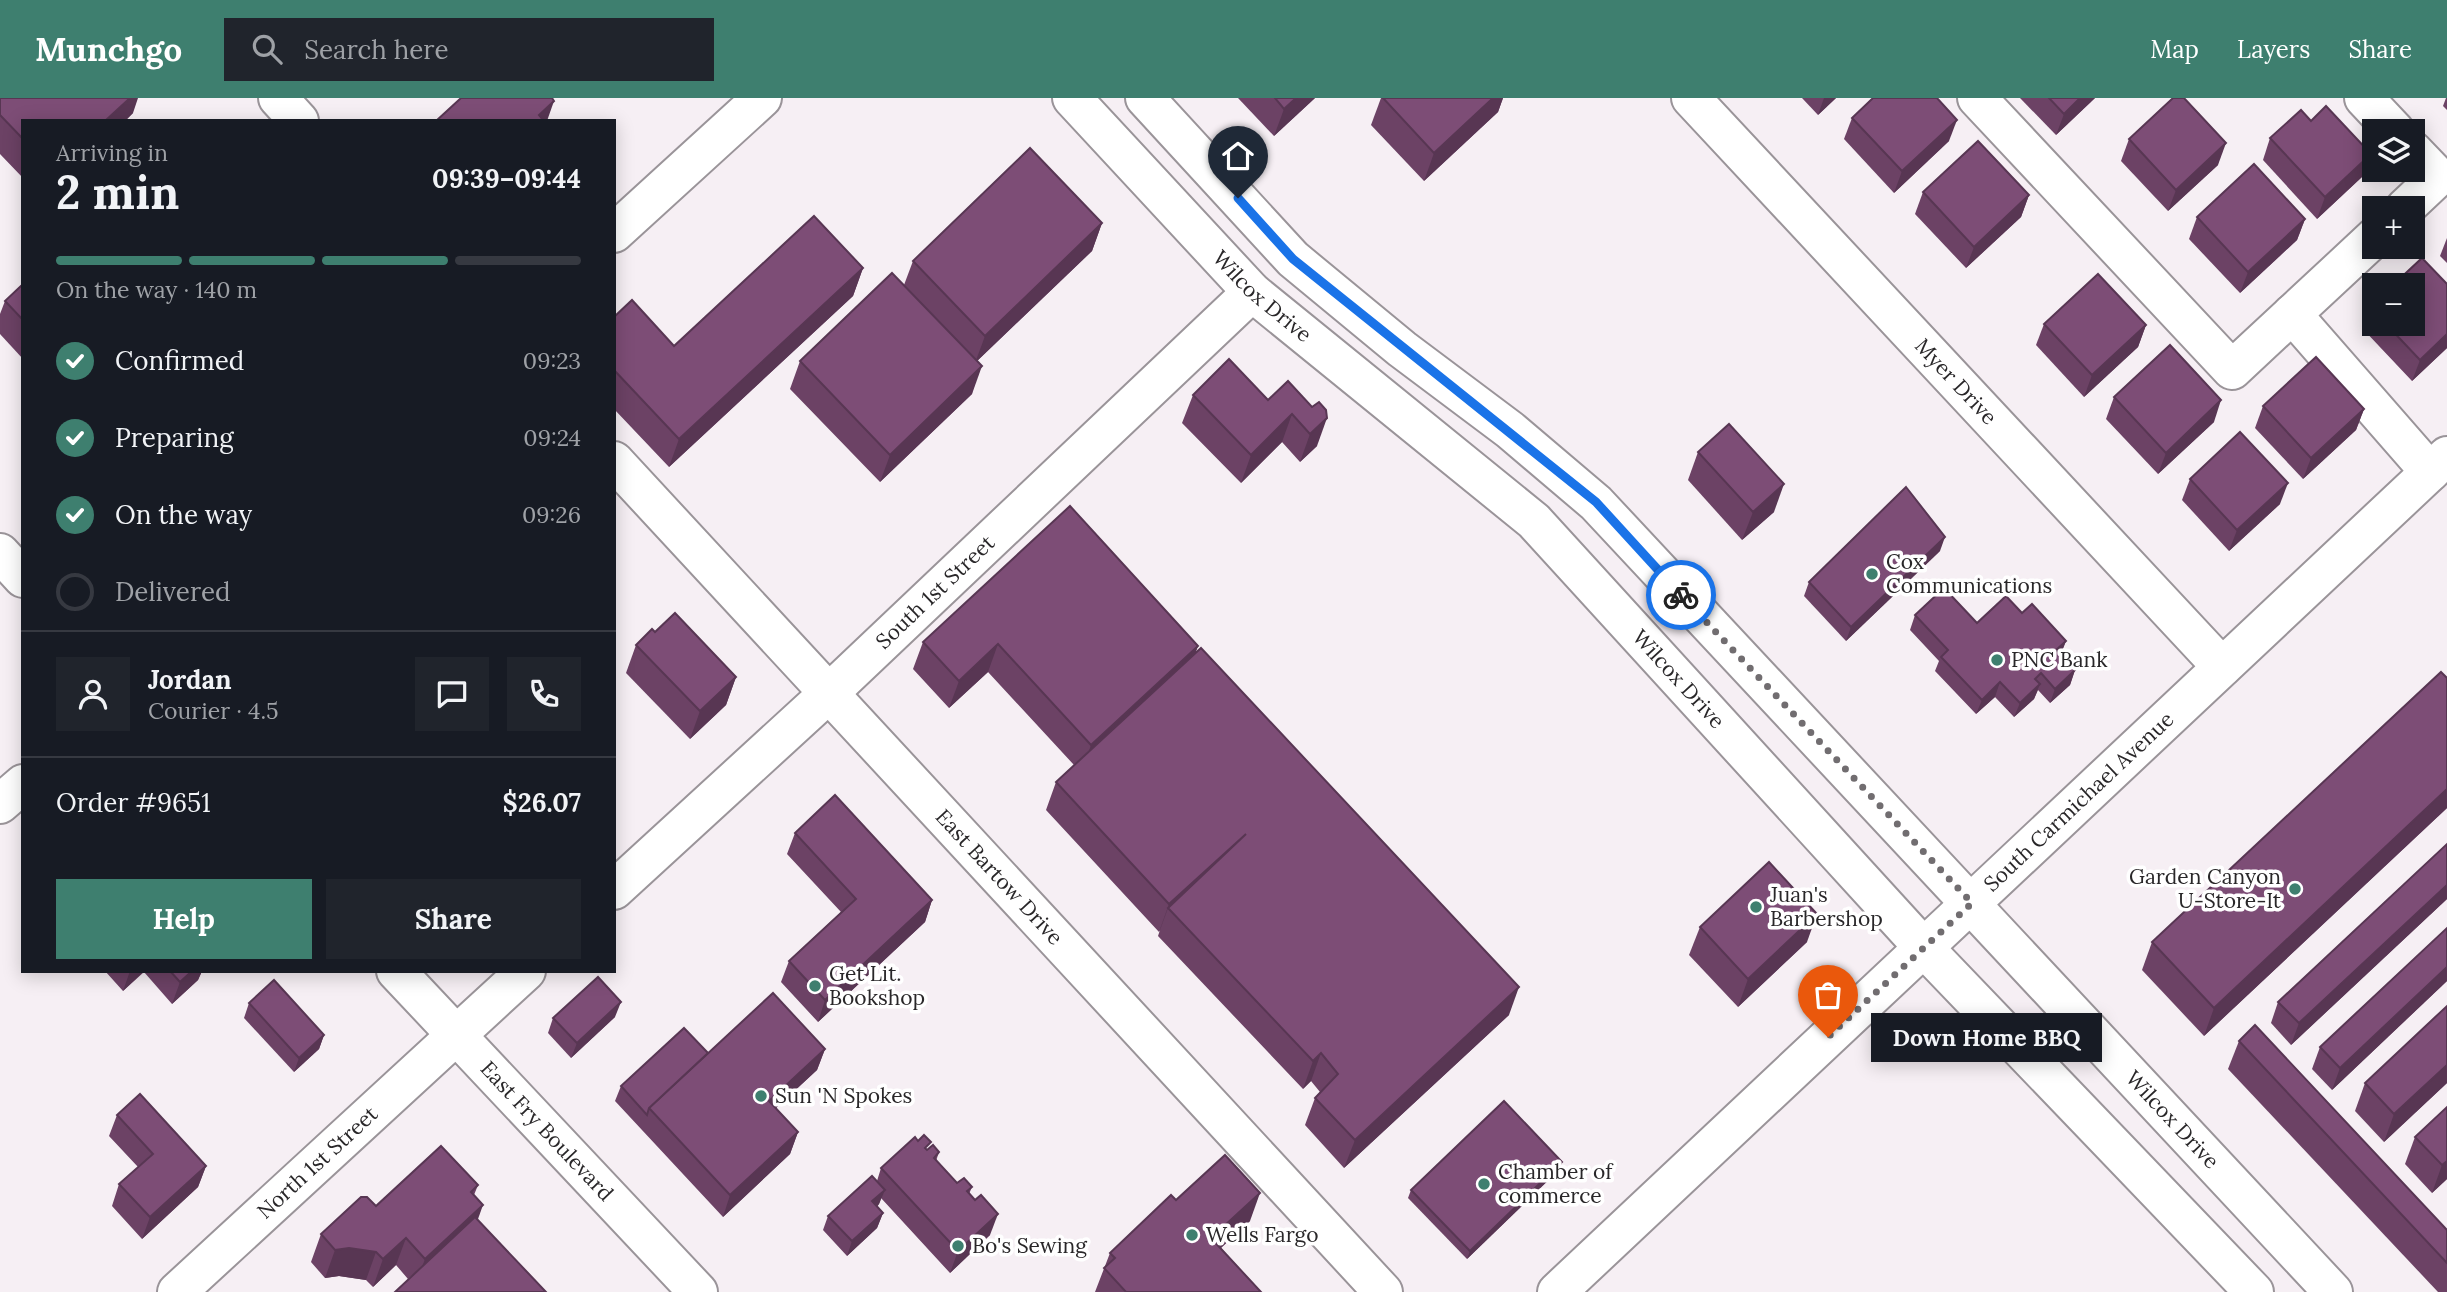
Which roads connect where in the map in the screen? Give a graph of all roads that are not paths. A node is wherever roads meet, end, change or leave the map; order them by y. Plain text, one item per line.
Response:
1 (278, 98) edge
2 (762, 98) edge
3 (1072, 98) edge
4 (1145, 98) edge
5 (1690, 98) edge
6 (1977, 98) edge
7 (2364, 98) edge
8 (297, 119) edge
9 (2384, 119) edge
10 (2425, 163) edge
11 (2418, 196) edge
12 (616, 231) edge
13 (2362, 249) edge
14 (1252, 292) junction
15 (2291, 314) junction
16 (2442, 461) edge
17 (616, 463) edge
18 (0, 553) edge
19 (21, 576) edge
20 (2222, 667) junction
21 (828, 693) junction
22 (21, 786) edge
23 (0, 804) edge
24 (616, 888) edge
25 (1972, 903) junction
26 (1923, 947) junction
27 (398, 973) edge
28 (524, 973) edge
29 (457, 1035) junction
30 (177, 1292) edge
31 (698, 1292) edge
32 (1383, 1292) edge
33 (1557, 1292) edge
34 (2253, 1292) edge
35 (2333, 1292) edge

1 - 8 street
2 - 12 street
3 - 14 street, Wilcox Drive
4 - 25 street, Wilcox Drive
5 - 20 street, Myer Drive
6 - 15 street
7 - 9 street
10 - 11 street
13 - 15 street
14 - 21 street, South 1st Street
14 - 26 street, Wilcox Drive
15 - 16 street
16 - 20 street, South Carmichael Avenue
17 - 21 street, East Bartow Drive
18 - 19 street
20 - 25 street, South Carmichael Avenue
21 - 24 street, South 1st Street
21 - 32 street, East Bartow Drive
22 - 23 street
25 - 26 street, South Carmichael Avenue
25 - 35 street, Wilcox Drive
26 - 33 street, South Carmichael Avenue
26 - 34 street, Wilcox Drive
27 - 29 street, East Fry Boulevard
28 - 29 street
29 - 30 street, North 1st Street
29 - 31 street, East Fry Boulevard

